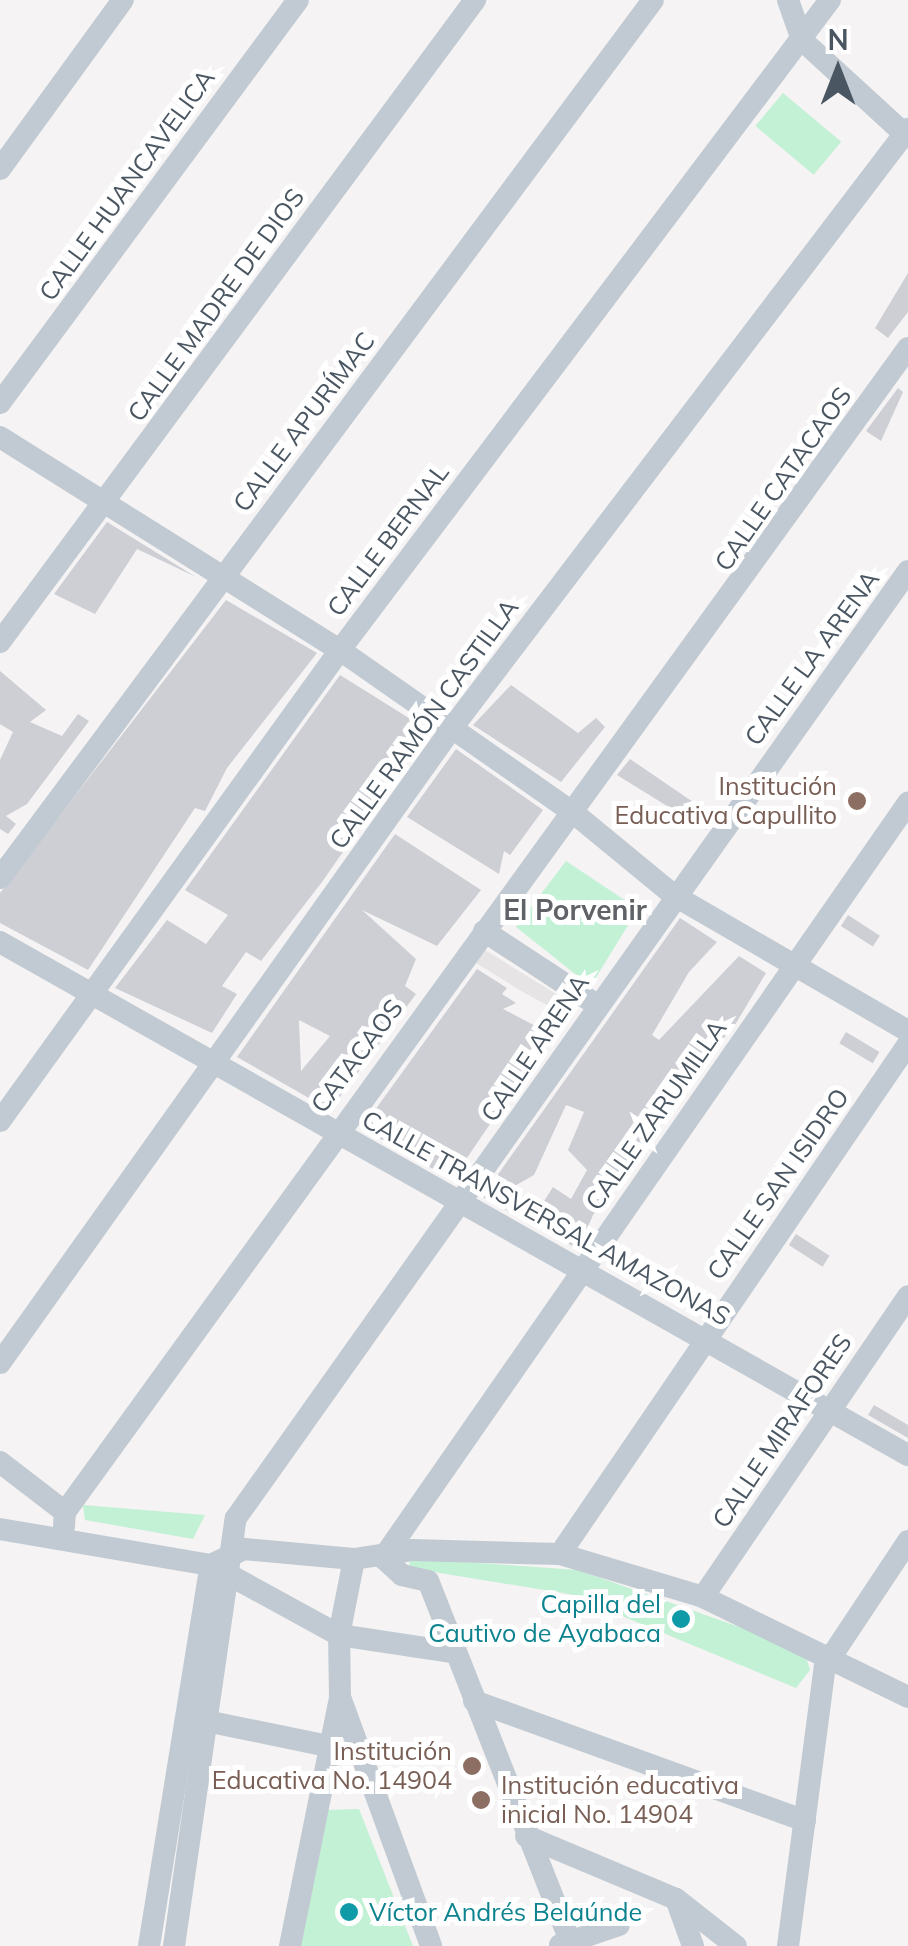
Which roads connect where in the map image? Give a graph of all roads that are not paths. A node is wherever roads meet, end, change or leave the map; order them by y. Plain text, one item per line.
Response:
1 (123, 0) edge
2 (298, 0) edge
3 (475, 0) edge
4 (652, 0) edge
5 (788, 0) edge
6 (830, 0) edge
7 (802, 40) junction
8 (907, 133) edge
9 (0, 168) edge
10 (908, 348) edge
11 (0, 403) edge
12 (0, 436) edge
13 (103, 504) junction
14 (908, 570) edge
15 (224, 575) junction
16 (702, 641) joint
17 (0, 642) edge
18 (340, 650) junction
19 (452, 728) junction
20 (760, 778) joint
21 (908, 803) edge
22 (576, 814) junction
23 (0, 878) edge
24 (675, 896) junction
25 (484, 932) junction
26 (0, 942) edge
27 (794, 969) junction
28 (90, 994) junction
29 (598, 1006) junction
30 (908, 1032) edge
31 (908, 1044) edge
32 (214, 1064) junction
33 (0, 1121) edge
34 (335, 1132) junction
35 (465, 1200) junction
36 (580, 1270) junction
37 (908, 1296) edge
38 (704, 1338) junction
39 (0, 1363) edge
40 (830, 1408) junction
41 (908, 1455) edge
42 (0, 1462) edge
43 (66, 1512) junction
44 (0, 1529) edge
45 (63, 1539) junction
46 (908, 1540) edge
47 (560, 1554) junction
48 (383, 1558) junction
49 (354, 1559) junction
50 (223, 1562) junction
51 (703, 1597) junction
52 (339, 1635) junction
53 (452, 1652) junction
54 (833, 1656) junction
55 (340, 1697) junction
56 (908, 1697) edge
57 (474, 1701) junction
58 (206, 1721) junction
59 (328, 1746) junction
60 (805, 1821) junction
61 (526, 1836) junction
62 (676, 1899) junction
63 (619, 1925) dead end
64 (566, 1945) edge
65 (149, 1946) edge
66 (174, 1946) edge
67 (290, 1946) edge
68 (431, 1946) edge
69 (693, 1946) edge
70 (736, 1946) edge
71 (788, 1946) edge

1 - 9 street
2 - 11 street, CALLE HUANCAVELICA
3 - 13 street, CALLE MADRE DE DIOS
4 - 15 street, CALLE APURÍMAC
5 - 7 street
6 - 7 street, CALLE BERNAL
7 - 8 street
7 - 18 street, CALLE BERNAL
8 - 19 street, CALLE RAMÓN CASTILLA
10 - 16 street, CALLE CATACAOS
12 - 13 street
13 - 15 street
13 - 17 street, CALLE MADRE DE DIOS
14 - 20 street, CALLE LA ARENA
15 - 18 street
15 - 23 street, CALLE APURÍMAC
16 - 22 street, CATACAOS
18 - 19 street
18 - 28 street, CALLE BERNAL
19 - 22 street
19 - 32 street, CALLE RAMÓN CASTILLA
20 - 24 street, CALLE ARENA
21 - 27 street, CALLE ZARUMILLA
22 - 24 street
22 - 25 street, CATACAOS
24 - 27 street
24 - 29 street, CALLE ARENA
25 - 29 street
25 - 34 street, CATACAOS
26 - 28 street, CALLE TRANSVERSAL AMAZONAS
27 - 30 street
27 - 36 street, CALLE ZARUMILLA
28 - 32 street, CALLE TRANSVERSAL AMAZONAS
28 - 33 street, CALLE BERNAL
29 - 35 street, CALLE ARENA
31 - 38 street, CALLE SAN ISIDRO
32 - 34 street, CALLE TRANSVERSAL AMAZONAS
32 - 39 street, CALLE RAMÓN CASTILLA
34 - 35 street, CALLE TRANSVERSAL AMAZONAS
34 - 43 street, CATACAOS
35 - 36 street, CALLE TRANSVERSAL AMAZONAS
35 - 50 street, CALLE ARENA
36 - 38 street, CALLE TRANSVERSAL AMAZONAS
36 - 48 street, CALLE ZARUMILLA
37 - 40 street, CALLE MIRAFORES
38 - 40 street, CALLE TRANSVERSAL AMAZONAS
38 - 47 street, CALLE SAN ISIDRO
40 - 41 street, CALLE TRANSVERSAL AMAZONAS
40 - 51 street, CALLE MIRAFORES
42 - 43 street
43 - 45 street
44 - 45 street
45 - 50 street
46 - 54 street
47 - 48 street
47 - 51 street
48 - 49 street
48 - 53 street
49 - 50 street
49 - 52 street
50 - 52 street
50 - 58 street
50 - 65 street
51 - 54 street
52 - 53 street
52 - 55 street
53 - 57 street
54 - 56 street
54 - 60 street
55 - 59 street
55 - 68 street
57 - 60 street
57 - 61 street
58 - 59 street
58 - 66 street
59 - 67 street
60 - 71 street
61 - 62 street
61 - 64 street
62 - 69 street
62 - 70 street
63 - 64 street

